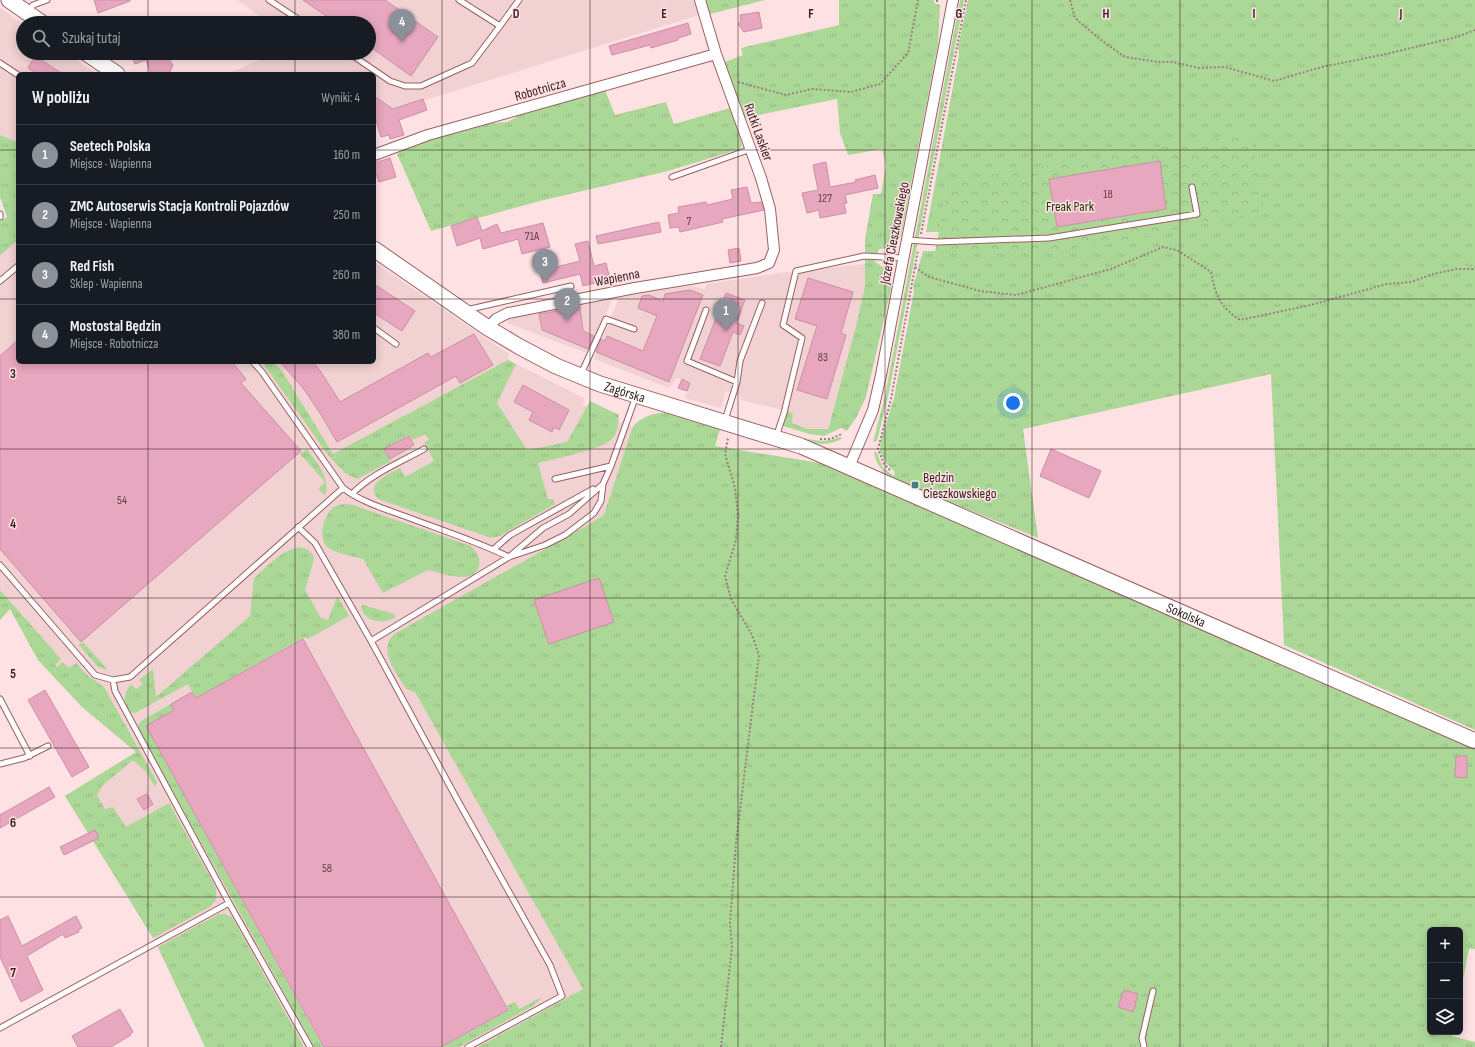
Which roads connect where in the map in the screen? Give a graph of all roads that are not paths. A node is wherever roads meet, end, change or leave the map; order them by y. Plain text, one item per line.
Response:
1 (9, 0) edge
2 (48, 0) edge
3 (269, 0) edge
4 (459, 0) edge
5 (519, 0) edge
6 (700, 0) edge
7 (953, 0) edge
8 (27, 13) junction
9 (32, 16) edge
10 (293, 16) edge
11 (500, 26) junction
12 (716, 54) junction
13 (96, 60) edge
14 (359, 60) edge
15 (0, 63) edge
16 (114, 72) edge
17 (16, 74) edge
18 (751, 149) junction
19 (376, 154) edge
20 (672, 177) dead end
21 (1192, 187) dead end
22 (907, 240) junction
23 (376, 250) edge
24 (904, 258) junction
25 (16, 268) edge
26 (757, 268) joint
27 (0, 281) edge
28 (571, 286) dead end
29 (762, 304) dead end
30 (706, 310) dead end
31 (463, 311) junction
32 (488, 328) junction
33 (376, 329) edge
34 (634, 329) dead end
35 (396, 344) dead end
36 (255, 364) edge
37 (580, 377) junction
38 (737, 382) junction
39 (637, 396) junction
40 (728, 424) junction
41 (776, 438) junction
42 (424, 449) dead end
43 (611, 466) junction
44 (849, 467) junction
45 (555, 479) dead end
46 (603, 484) junction
47 (894, 486) joint
48 (343, 488) junction
49 (352, 494) junction
50 (298, 527) junction
51 (494, 549) junction
52 (509, 557) junction
53 (0, 565) edge
54 (371, 641) junction
55 (113, 680) junction
56 (0, 699) edge
57 (1475, 741) edge
58 (48, 746) dead end
59 (30, 756) junction
60 (0, 764) edge
61 (229, 903) junction
62 (1153, 991) dead end
63 (0, 1028) edge
64 (310, 1047) edge
65 (468, 1047) edge
66 (1144, 1047) edge

1 - 8 street
2 - 8 lane
3 - 10 lane
4 - 11 lane
5 - 11 lane
6 - 12 street, Rutki Laskier
7 - 22 street, Józefa Cieszkowskiego
8 - 9 street
11 - 14 lane
12 - 18 street, Rutki Laskier
12 - 19 street, Robotnicza
13 - 16 street
15 - 17 lane
18 - 20 lane
18 - 26 street, Rutki Laskier
21 - 22 lane
22 - 24 street, Józefa Cieszkowskiego
23 - 31 street, Zagórska
24 - 41 lane
24 - 44 street, Józefa Cieszkowskiego
25 - 27 lane
26 - 32 street, Wapienna
28 - 31 lane
29 - 38 lane
30 - 38 lane
31 - 32 street, Zagórska
32 - 37 street, Zagórska
33 - 35 lane
34 - 37 lane
36 - 48 lane
37 - 39 street, Zagórska
38 - 40 lane
39 - 40 street, Zagórska
39 - 43 lane
40 - 41 street, Zagórska
41 - 44 street, Zagórska
42 - 49 lane
43 - 45 lane
43 - 46 lane
44 - 47 street, Zagórska
46 - 51 lane
46 - 52 lane
46 - 52 lane
47 - 57 street, Sokolska
48 - 49 lane
48 - 50 lane
49 - 51 lane
50 - 54 lane
50 - 55 lane
51 - 52 lane
52 - 54 lane
53 - 55 lane
54 - 65 lane
55 - 61 lane
56 - 59 lane
58 - 59 lane
59 - 60 lane
61 - 63 lane
61 - 64 lane
62 - 66 lane

